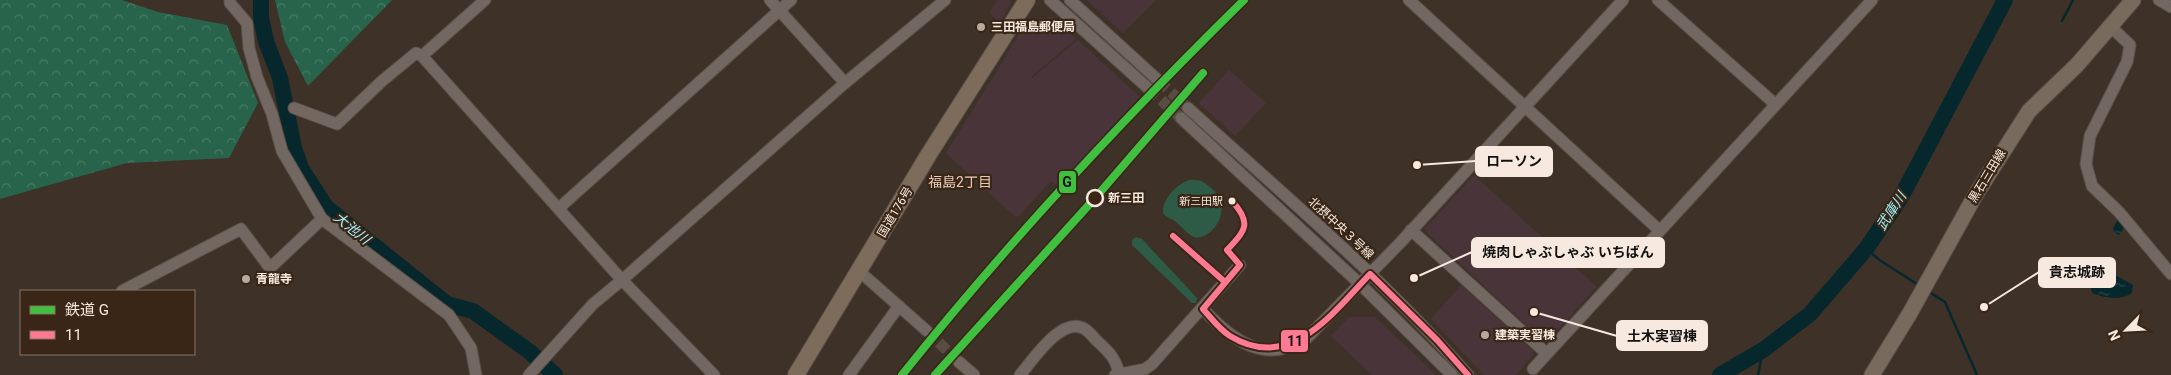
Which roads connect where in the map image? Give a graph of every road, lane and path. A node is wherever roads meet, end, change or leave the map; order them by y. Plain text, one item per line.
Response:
1 (230, 0) edge
2 (485, 0) edge
3 (770, 0) edge
4 (791, 0) edge
5 (945, 0) edge
6 (1027, 0) edge
7 (1050, 0) edge
8 (1070, 0) edge
9 (1409, 0) edge
10 (1623, 0) edge
11 (1658, 0) edge
12 (1872, 0) edge
13 (2133, 0) edge
14 (2159, 0) edge
15 (2171, 7) edge
16 (780, 10) junction
17 (2110, 26) junction
18 (422, 56) junction
19 (845, 83) junction
20 (1775, 104) junction
21 (1525, 106) junction
22 (294, 108) dead end
23 (1188, 108) tunnel mouth
24 (1181, 118) tunnel mouth
25 (559, 208) junction
26 (322, 219) junction
27 (1411, 230) junction
28 (1659, 230) junction
29 (1240, 265) dead end
30 (859, 271) junction
31 (1370, 274) junction
32 (2171, 274) edge
33 (622, 280) junction
34 (1360, 284) junction
35 (124, 290) edge
36 (899, 306) junction
37 (1203, 309) junction
38 (927, 332) tunnel mouth
39 (1546, 353) junction
40 (960, 362) tunnel mouth
41 (1533, 369) dead end
42 (1117, 374) edge
43 (476, 375) edge
44 (529, 375) edge
45 (714, 375) edge
46 (796, 375) edge
47 (849, 375) edge
48 (974, 375) edge
49 (1020, 375) edge
50 (1452, 375) edge
51 (1468, 375) edge
52 (1872, 375) edge

1 - 26 street
2 - 18 street
3 - 16 street
4 - 16 street
5 - 19 street
6 - 30 highway, 国道176号
7 - 8 street
9 - 21 street
10 - 21 street
11 - 20 street
12 - 20 street
13 - 17 main road, 黒石三田線
14 - 15 street
16 - 19 street
16 - 25 street
17 - 32 street
17 - 52 main road, 黒石三田線
18 - 22 street
18 - 25 street
19 - 33 street
20 - 28 street
21 - 27 street
21 - 28 street
23 - 31 street, 北摂中央３号線
24 - 34 street
25 - 33 street
26 - 35 street
26 - 43 street
27 - 31 street
27 - 39 street
28 - 39 street
29 - 37 street
30 - 36 street
30 - 46 highway, 国道176号
31 - 34 street
31 - 51 street, 北摂中央３号線
33 - 44 street
33 - 45 street
34 - 37 street
34 - 50 street
36 - 38 street
36 - 47 street
37 - 42 street
39 - 41 street
40 - 48 street
42 - 49 street

